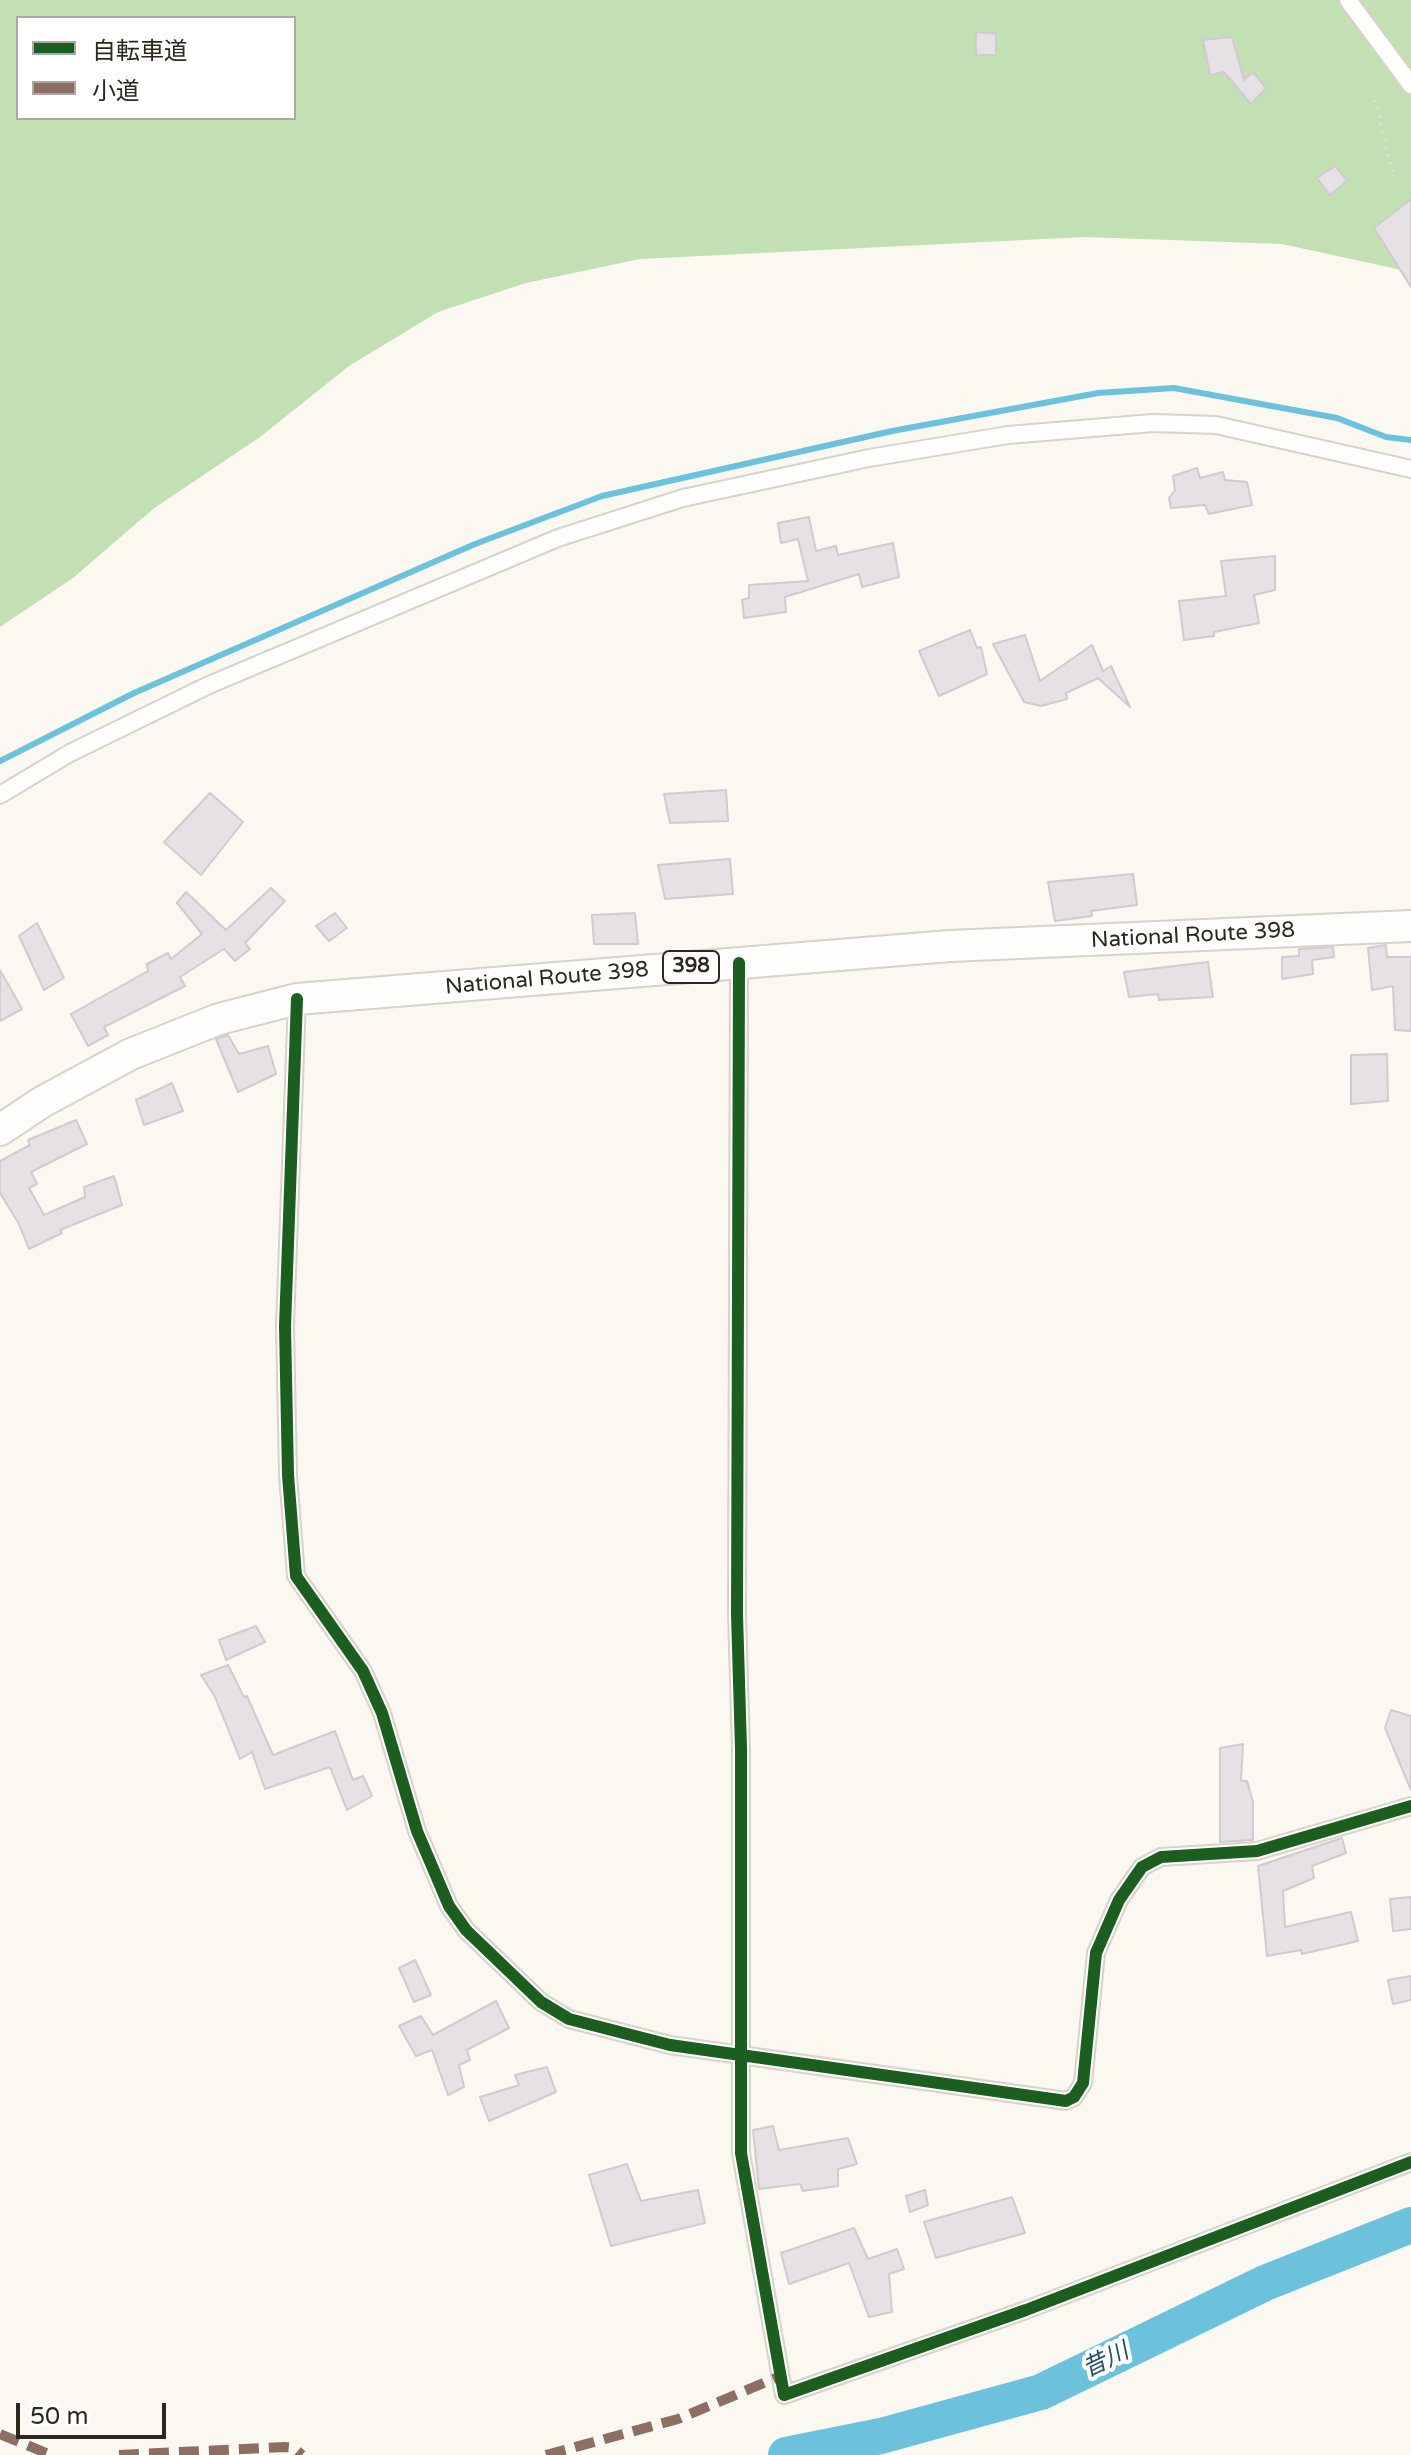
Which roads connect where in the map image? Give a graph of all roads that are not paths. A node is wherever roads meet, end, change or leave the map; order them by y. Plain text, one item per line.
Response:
1 (1348, 0) edge
2 (1411, 85) edge
3 (1411, 469) edge
4 (0, 795) edge
5 (1411, 926) edge
6 (739, 963) junction
7 (297, 999) junction
8 (0, 1130) edge
9 (1411, 1806) edge
10 (740, 2054) junction
11 (1411, 2162) edge

1 - 2 street
3 - 4 street
5 - 6 highway, National Route 398 / 398
6 - 7 highway, National Route 398 / 398
6 - 10 street
7 - 8 highway, National Route 398 / 398
7 - 10 street
9 - 10 street
10 - 11 street

